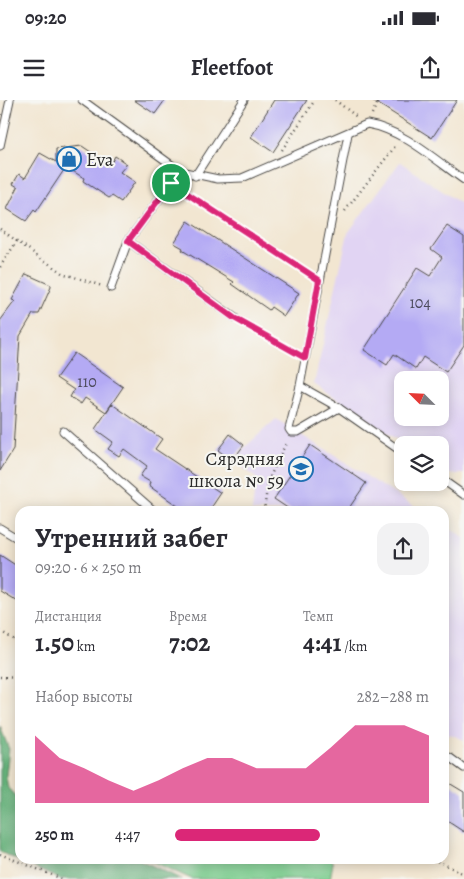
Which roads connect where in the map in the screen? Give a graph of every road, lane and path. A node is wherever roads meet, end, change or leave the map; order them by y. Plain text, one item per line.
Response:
1 (10, 100) edge
2 (82, 100) edge
3 (244, 100) edge
4 (315, 100) edge
5 (335, 100) edge
6 (379, 100) edge
7 (93, 103) edge
8 (367, 124) junction
9 (348, 134) junction
10 (402, 137) junction
11 (0, 146) edge
12 (272, 163) junction
13 (180, 171) junction
14 (195, 176) junction
15 (464, 180) edge
16 (171, 183) junction
17 (341, 216) dead end
18 (0, 229) edge
19 (17, 241) junction
20 (128, 241) junction
21 (0, 267) edge
22 (319, 280) junction
23 (111, 288) joint
24 (234, 318) joint
25 (305, 358) junction
26 (300, 386) junction
27 (339, 408) junction
28 (63, 431) dead end
29 (291, 432) junction
30 (394, 446) edge
31 (449, 484) edge
32 (464, 495) edge
33 (148, 506) edge
34 (265, 506) edge
35 (0, 528) edge
36 (15, 537) edge
37 (0, 631) edge
38 (15, 640) edge
39 (0, 677) edge
40 (15, 678) edge
41 (449, 757) dead end
42 (464, 768) edge
43 (0, 854) edge
44 (15, 860) edge
45 (25, 864) edge
46 (443, 864) edge
47 (464, 874) edge
48 (62, 879) edge

1 - 11 lane
2 - 7 lane
3 - 14 lane
4 - 12 path
5 - 8 path
6 - 8 path
7 - 13 lane
8 - 9 lane
8 - 10 lane
9 - 12 lane
9 - 22 lane
10 - 15 lane
10 - 17 path
12 - 14 lane
13 - 14 lane
13 - 16 lane
16 - 20 lane
16 - 22 path
18 - 19 path
19 - 21 path
19 - 23 path
20 - 23 lane
20 - 24 lane
22 - 25 lane
24 - 25 path
25 - 26 lane
26 - 27 lane
26 - 29 lane
27 - 29 lane
27 - 30 lane
28 - 33 lane
29 - 34 path
31 - 32 lane
35 - 36 lane
37 - 38 path
39 - 40 path
41 - 42 lane
43 - 44 path
45 - 48 path
46 - 47 path

